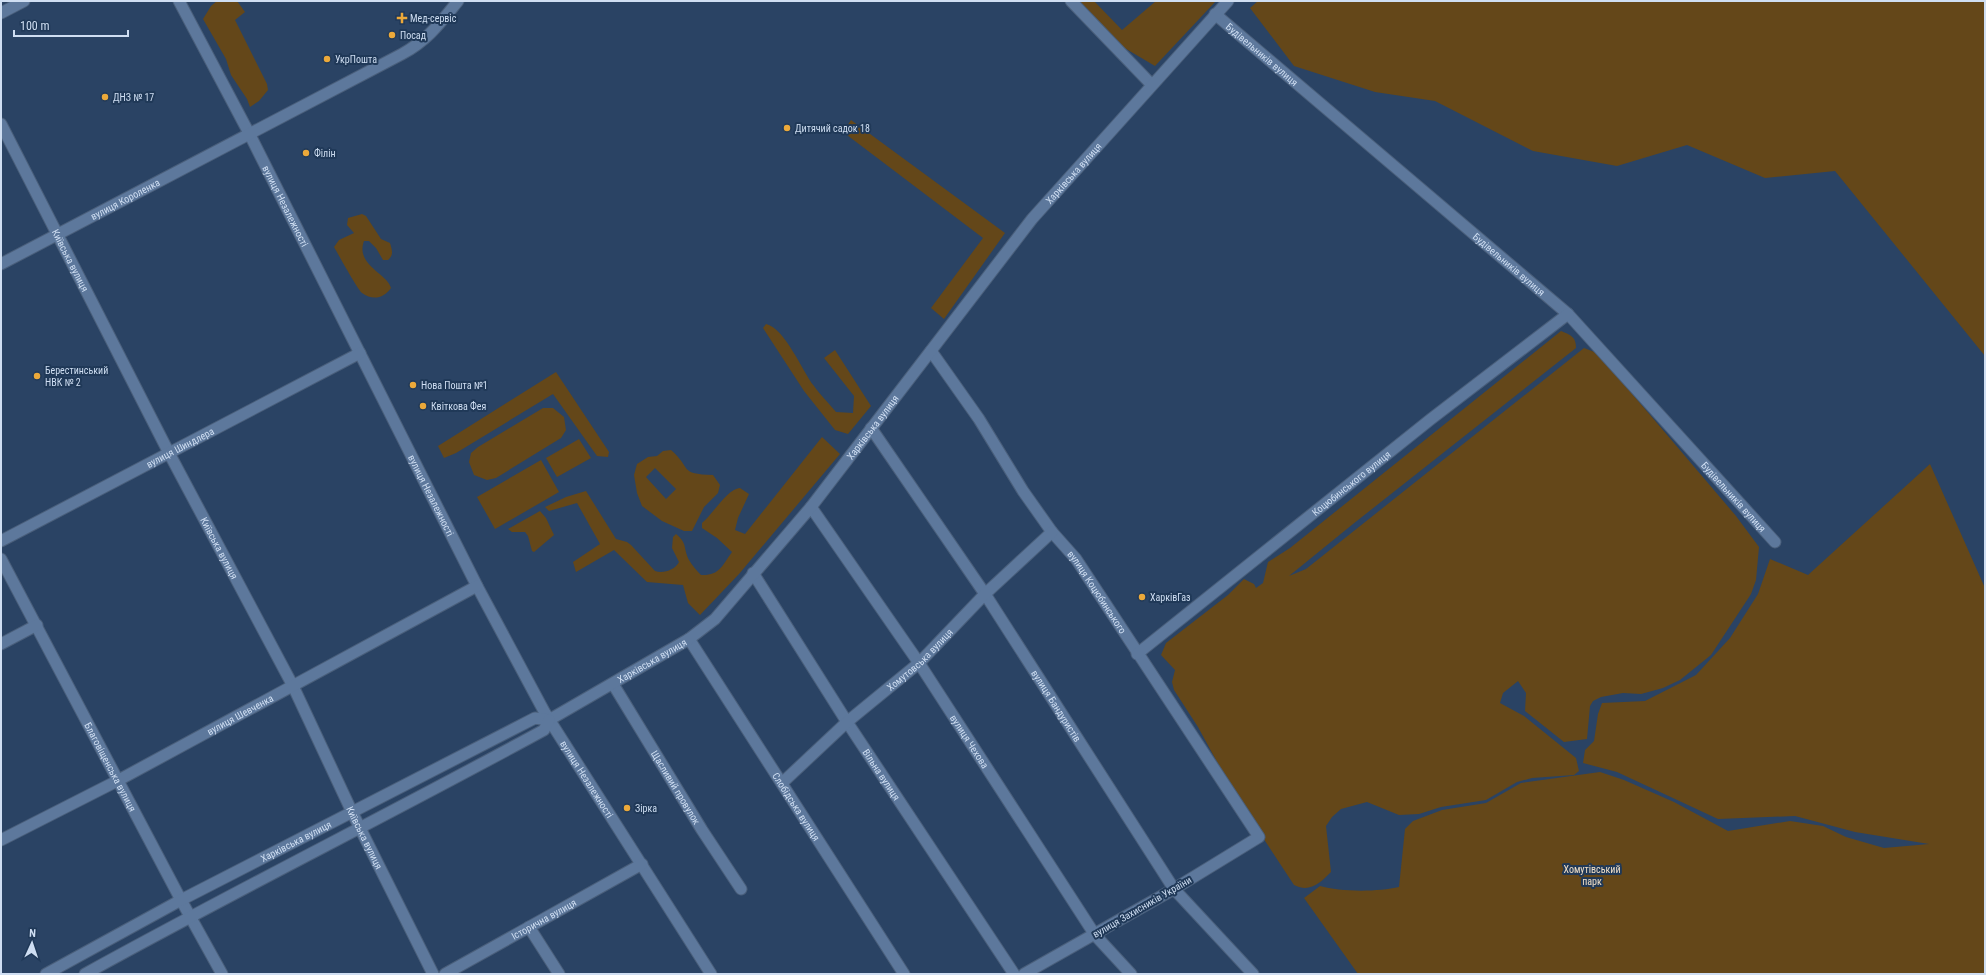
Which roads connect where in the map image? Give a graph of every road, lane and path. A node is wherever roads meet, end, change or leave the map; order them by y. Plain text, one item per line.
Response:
1 (24, 1) edge
2 (179, 1) edge
3 (458, 1) edge
4 (1071, 1) edge
5 (1228, 1) edge
6 (1, 14) edge
7 (1215, 14) junction
8 (1151, 84) junction
9 (1, 124) edge
10 (250, 135) junction
11 (59, 234) junction
12 (1, 264) edge
13 (1568, 314) junction
14 (931, 351) junction
15 (360, 353) junction
16 (871, 428) junction
17 (169, 453) junction
18 (811, 507) junction
19 (1052, 532) junction
20 (1, 541) edge
21 (1775, 542) dead end
22 (1, 559) edge
23 (753, 573) junction
24 (477, 586) junction
25 (985, 594) junction
26 (37, 625) junction
27 (689, 639) junction
28 (1, 644) edge
29 (1136, 654) junction
30 (919, 663) junction
31 (613, 684) junction
32 (293, 686) junction
33 (549, 720) junction
34 (847, 722) junction
35 (117, 781) junction
36 (782, 783) junction
37 (352, 812) junction
38 (360, 827) junction
39 (1259, 837) joint
40 (1, 840) edge
41 (642, 864) junction
42 (741, 889) dead end
43 (1174, 889) junction
44 (181, 900) junction
45 (190, 916) junction
46 (529, 926) junction
47 (1095, 935) junction
48 (46, 974) edge
49 (85, 974) edge
50 (222, 974) edge
51 (433, 974) edge
52 (445, 974) edge
53 (559, 974) edge
54 (711, 974) edge
55 (904, 974) edge
56 (1014, 974) edge
57 (1024, 974) edge
58 (1131, 974) edge
59 (1253, 974) edge

1 - 6 street
2 - 10 street, вулиця Незалежності
3 - 10 street, вулиця Короленка
4 - 8 street
5 - 7 street, Харківська вулиця
7 - 8 street, Харківська вулиця
7 - 13 street, Будівельників вулиця
8 - 14 street, Харківська вулиця
9 - 11 street, Київська вулиця
10 - 11 street, вулиця Короленка
10 - 15 street, вулиця Незалежності
11 - 12 street, вулиця Короленка
11 - 17 street, Київська вулиця
13 - 21 street, Будівельників вулиця
13 - 29 street, Коцюбинського вулиця
14 - 16 street, Харківська вулиця
14 - 19 street, вулиця Коцюбинського
15 - 17 street, вулиця Шиндлера
15 - 24 street, вулиця Незалежності
16 - 18 street, Харківська вулиця
16 - 25 street, вулиця Бандуристів
17 - 20 street, вулиця Шиндлера
17 - 32 street, Київська вулиця
18 - 23 street, Харківська вулиця
18 - 30 street, вулиця Чехова
19 - 25 street, Хомутовська вулиця
19 - 29 street, вулиця Коцюбинського
22 - 26 street, Благовіщенська вулиця
23 - 27 street, Харківська вулиця
23 - 34 street, Вільна вулиця
24 - 32 street, вулиця Шевченка
24 - 33 street, вулиця Незалежності
25 - 30 street, Хомутовська вулиця
25 - 43 street, вулиця Бандуристів
26 - 28 street
26 - 35 street, Благовіщенська вулиця
27 - 31 street, Харківська вулиця
27 - 36 street, Слобідська вулиця
29 - 39 street, вулиця Коцюбинського
30 - 34 street, Хомутовська вулиця
30 - 47 street, вулиця Чехова
31 - 33 street, Харківська вулиця
31 - 42 street, Щасливий провулок
32 - 35 street, вулиця Шевченка
32 - 37 street, Київська вулиця
33 - 37 street, Харківська вулиця
33 - 38 street, Харківська вулиця
33 - 41 street, вулиця Незалежності
34 - 36 street, Хомутовська вулиця
34 - 56 street, Вільна вулиця
35 - 40 street, вулиця Шевченка
35 - 44 street, Благовіщенська вулиця
36 - 55 street, Слобідська вулиця
37 - 38 street, Київська вулиця
37 - 44 street, Харківська вулиця
38 - 45 street, Харківська вулиця
38 - 51 street, Київська вулиця
39 - 43 street, вулиця Захисників України
41 - 46 street, Історична вулиця
41 - 54 street, вулиця Незалежності
43 - 47 street, вулиця Захисників України
43 - 59 street, вулиця Бандуристів
44 - 45 street, Благовіщенська вулиця
44 - 48 street, Харківська вулиця
45 - 49 street, Харківська вулиця
45 - 50 street, Благовіщенська вулиця
46 - 52 street, Історична вулиця
46 - 53 street
47 - 57 street, вулиця Захисників України
47 - 58 street, вулиця Чехова

